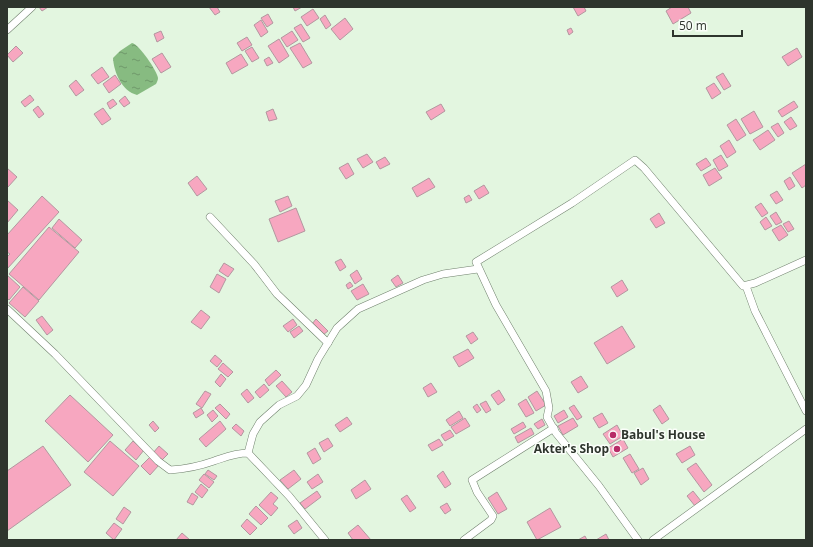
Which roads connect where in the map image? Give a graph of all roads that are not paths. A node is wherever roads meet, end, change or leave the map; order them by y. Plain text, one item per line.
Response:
1 (32, 7) edge
2 (7, 30) edge
3 (210, 217) dead end
4 (806, 260) edge
5 (478, 269) junction
6 (746, 286) junction
7 (7, 309) edge
8 (328, 343) junction
9 (806, 412) edge
10 (554, 428) junction
11 (806, 428) edge
12 (248, 453) junction
13 (325, 540) edge
14 (464, 540) edge
15 (638, 540) edge
16 (653, 540) edge

1 - 2 street
3 - 8 street
4 - 6 street
5 - 6 street
5 - 8 street
5 - 10 street
6 - 9 street
7 - 12 street
8 - 12 street
10 - 14 street
10 - 15 street
11 - 16 street
12 - 13 street

